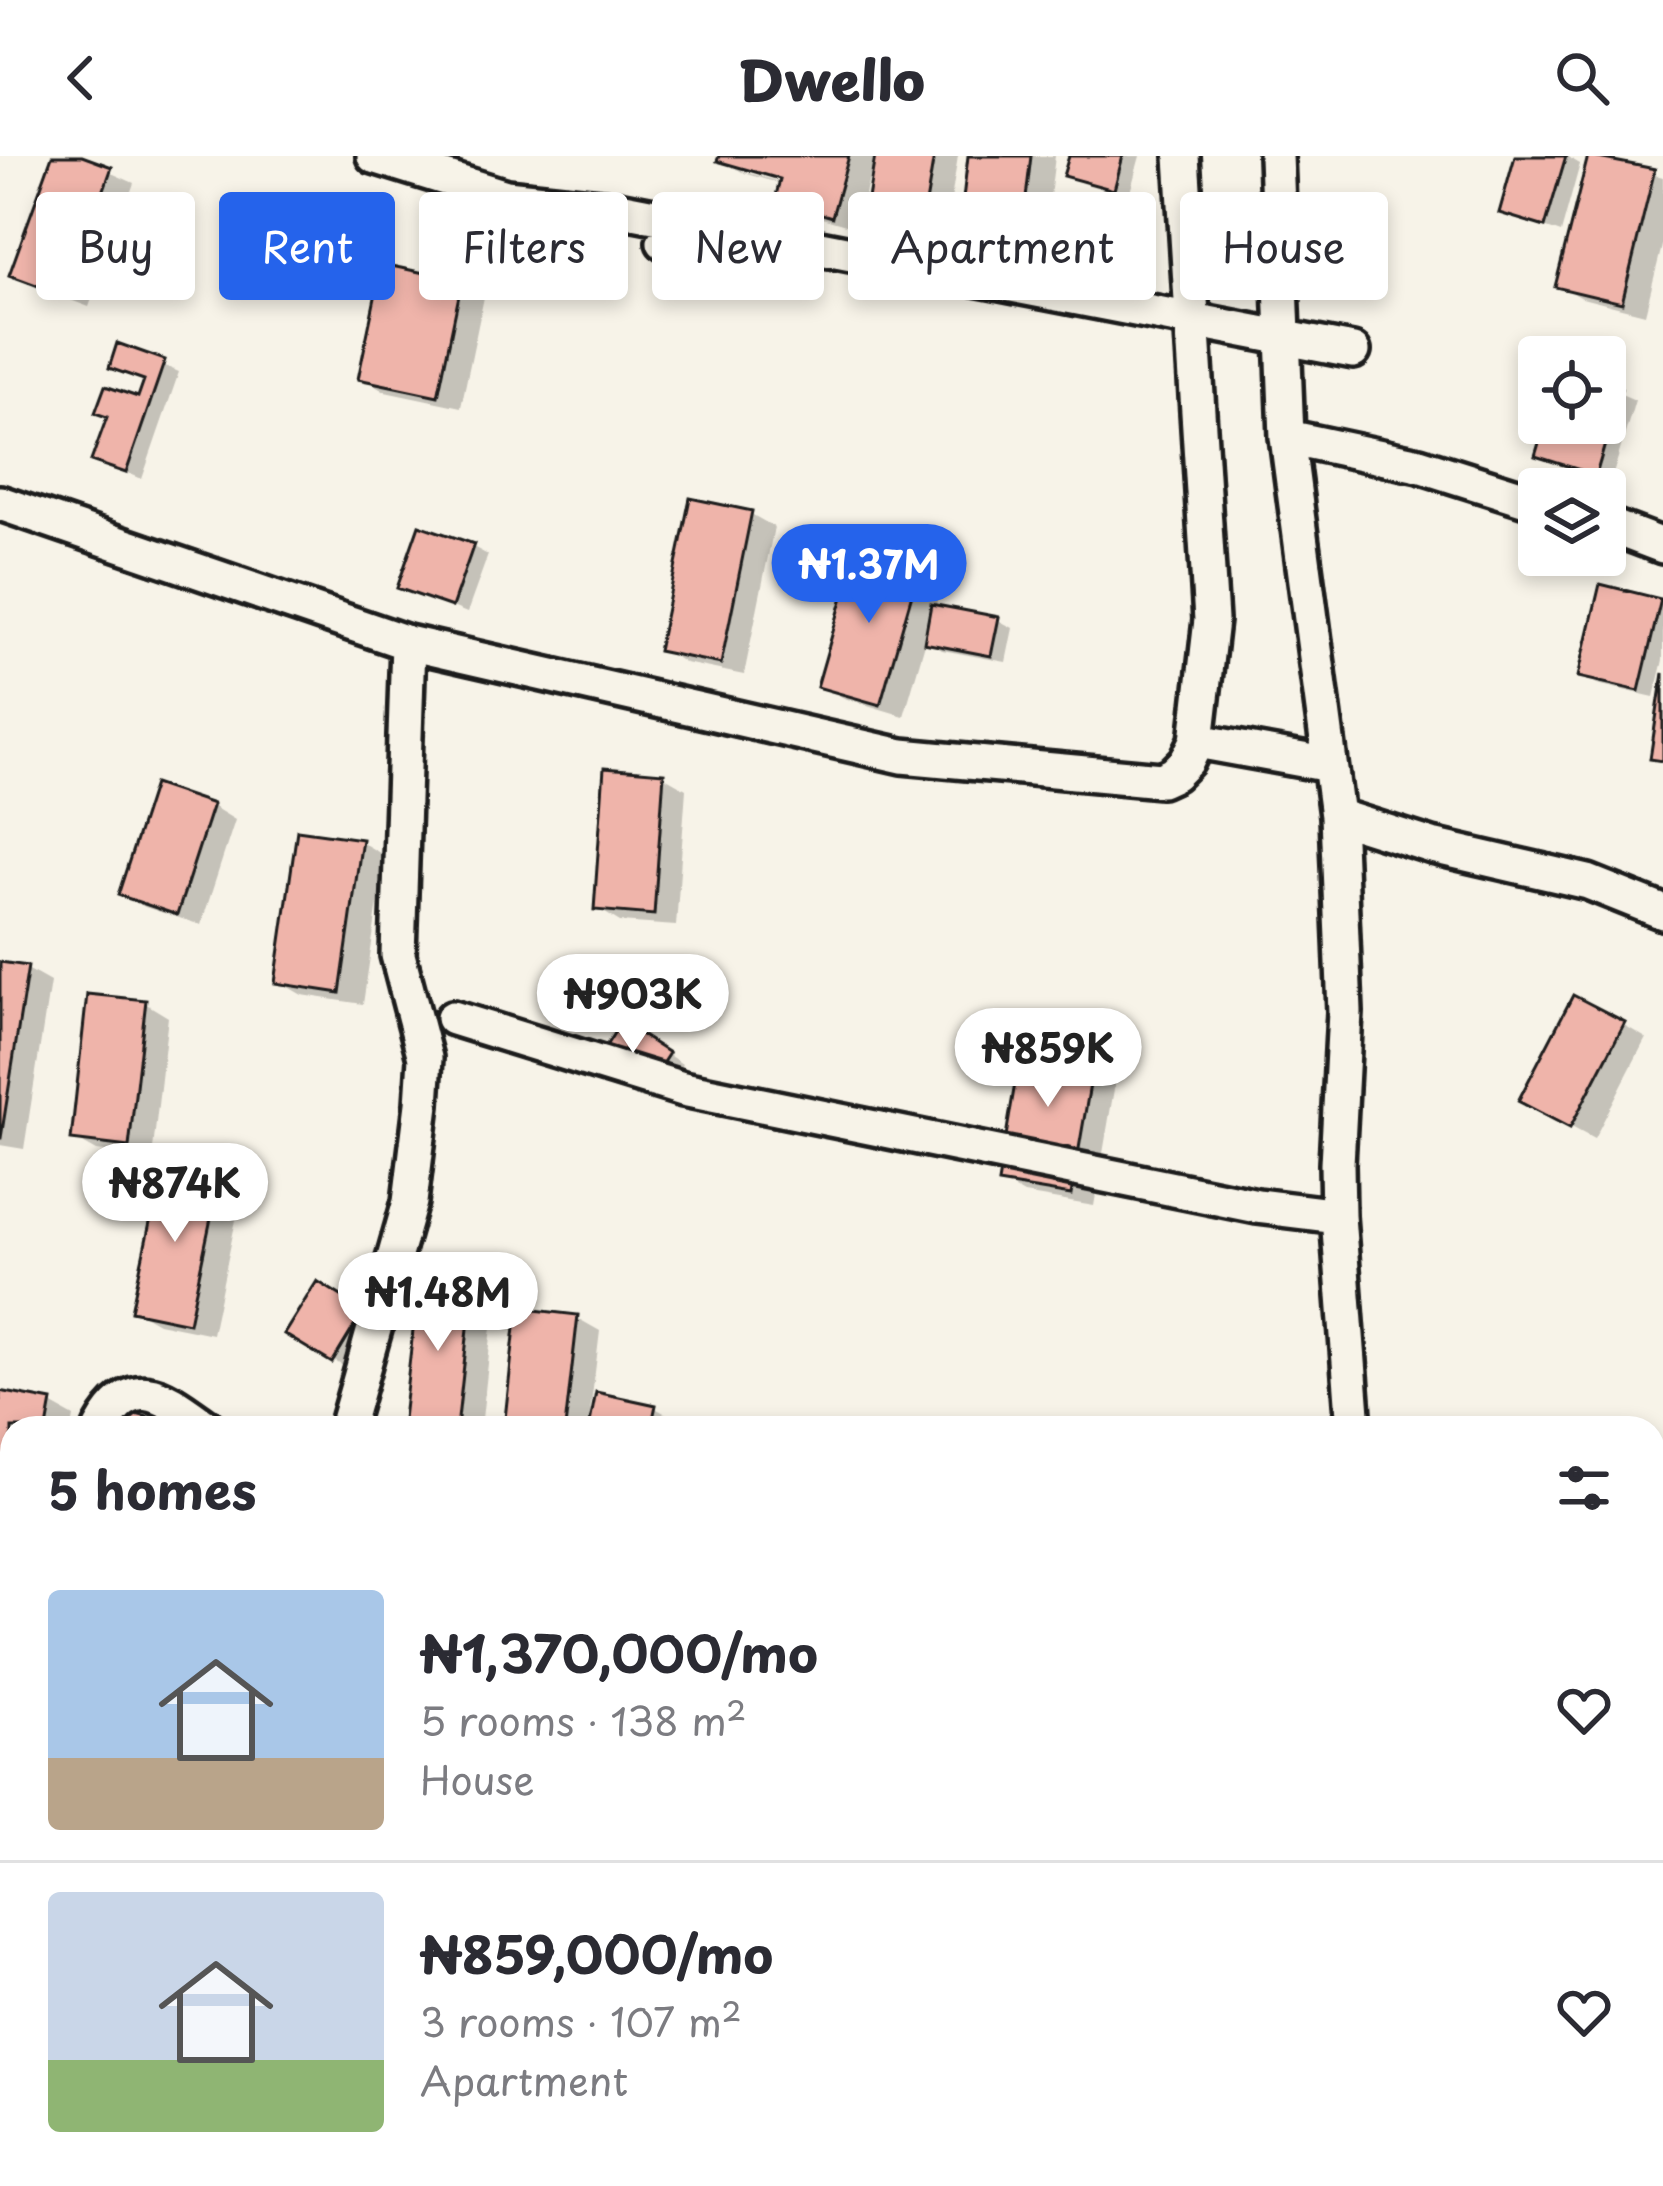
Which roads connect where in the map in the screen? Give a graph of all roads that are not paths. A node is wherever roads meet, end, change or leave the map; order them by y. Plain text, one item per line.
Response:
1 (374, 156) edge
2 (1182, 156) edge
3 (1276, 156) edge
4 (824, 267) edge
5 (1194, 326) junction
6 (1283, 333) junction
7 (1353, 351) junction
8 (1287, 436) junction
9 (1518, 496) edge
10 (0, 503) edge
11 (1626, 532) edge
12 (1663, 546) edge
13 (408, 644) junction
14 (1197, 741) junction
15 (1330, 765) junction
16 (1337, 816) junction
17 (1663, 912) edge
18 (453, 1018) dead end
19 (1338, 1216) junction
20 (110, 1416) edge
21 (191, 1416) edge
22 (349, 1416) edge
23 (1353, 1416) edge

1 - 7 street
2 - 5 street
3 - 6 street
4 - 7 street
5 - 6 street
5 - 7 street
5 - 14 street
6 - 8 street
8 - 9 street
8 - 15 street
10 - 13 street
11 - 12 street
13 - 14 street
13 - 22 street
14 - 15 street
15 - 16 street
16 - 17 street
16 - 19 street
18 - 19 street
19 - 23 street
20 - 21 street

